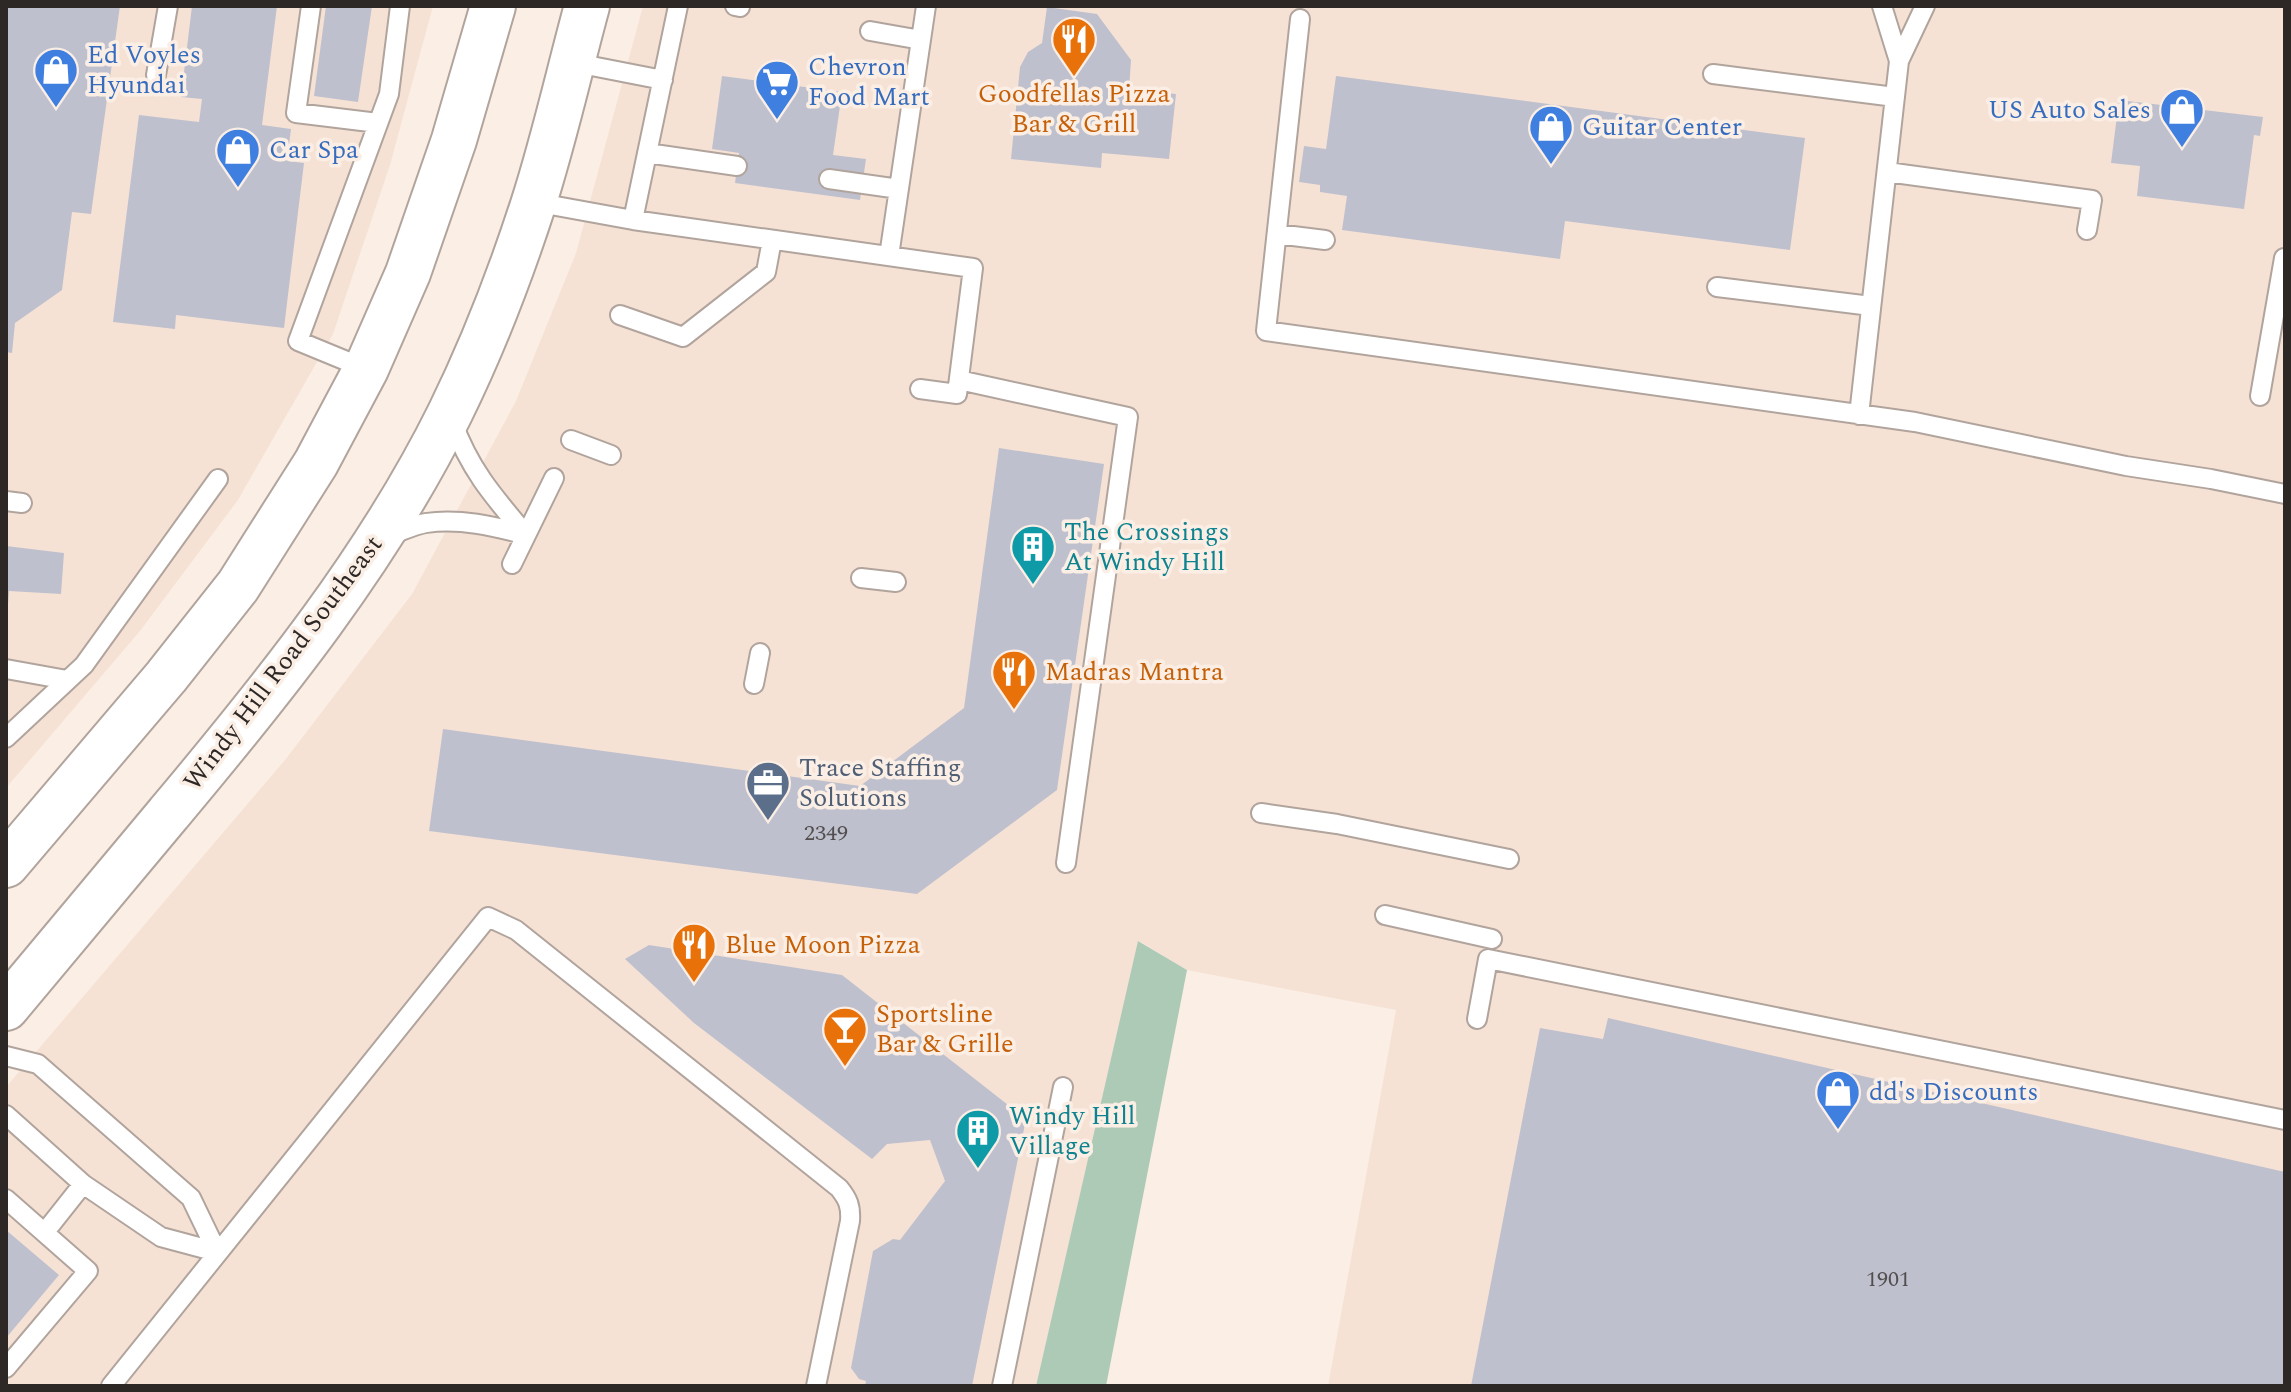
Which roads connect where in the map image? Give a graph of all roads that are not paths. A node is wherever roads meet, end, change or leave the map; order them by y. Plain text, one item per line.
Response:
1 (168, 6) edge
2 (311, 6) edge
3 (400, 6) edge
4 (493, 6) edge
5 (587, 6) edge
6 (678, 6) edge
7 (926, 6) edge
8 (1882, 6) edge
9 (1925, 6) edge
10 (1300, 19) dead end
11 (870, 31) dead end
12 (921, 40) junction
13 (1899, 61) junction
14 (571, 62) junction
15 (1713, 74) dead end
16 (156, 75) dead end
17 (663, 80) junction
18 (1895, 97) junction
19 (378, 123) junction
20 (647, 153) junction
21 (737, 166) dead end
22 (1887, 172) junction
23 (829, 179) dead end
24 (899, 189) junction
25 (534, 202) junction
26 (633, 220) junction
27 (2087, 230) dead end
28 (1277, 234) junction
29 (772, 240) junction
30 (1325, 240) dead end
31 (889, 256) junction
32 (2284, 258) edge
33 (1717, 287) dead end
34 (1871, 306) junction
35 (620, 315) dead end
36 (366, 369) junction
37 (959, 380) junction
38 (920, 389) dead end
39 (2260, 396) dead end
40 (449, 414) junction
41 (1859, 415) junction
42 (571, 440) dead end
43 (611, 455) dead end
44 (554, 478) dead end
45 (218, 479) dead end
46 (2285, 494) edge
47 (526, 535) junction
48 (376, 540) junction
49 (512, 564) dead end
50 (861, 578) dead end
51 (896, 582) dead end
52 (760, 653) dead end
53 (6, 669) edge
54 (67, 680) junction
55 (754, 684) dead end
56 (6, 738) edge
57 (1261, 813) dead end
58 (1509, 859) dead end
59 (1066, 863) dead end
60 (6, 865) edge
61 (1385, 915) dead end
62 (1492, 939) dead end
63 (6, 1008) edge
64 (1477, 1019) dead end
65 (6, 1056) edge
66 (1063, 1087) dead end
67 (6, 1115) edge
68 (2285, 1120) edge
69 (83, 1184) junction
70 (6, 1199) edge
71 (45, 1232) junction
72 (217, 1252) junction
73 (6, 1368) edge
74 (111, 1386) edge
75 (816, 1386) edge
76 (1002, 1386) edge

1 - 16 lane
2 - 19 lane
3 - 19 lane
4 - 36 main road
5 - 14 main road, Windy Hill Road Southeast
6 - 17 lane
7 - 12 lane
8 - 13 lane
9 - 13 lane
10 - 28 lane
11 - 12 lane
12 - 24 lane
13 - 18 lane
14 - 17 lane
14 - 25 main road, Windy Hill Road Southeast
15 - 18 lane
17 - 20 lane
18 - 22 lane
19 - 36 lane
20 - 21 lane
20 - 26 lane
22 - 27 lane
22 - 34 lane
23 - 24 lane
24 - 31 lane
25 - 26 lane
25 - 40 main road, Windy Hill Road Southeast
26 - 29 lane
28 - 30 lane
28 - 41 lane
29 - 31 lane
29 - 35 lane
31 - 37 lane
32 - 39 lane
33 - 34 lane
34 - 41 lane
36 - 60 main road
37 - 38 lane
37 - 59 lane
40 - 47 lane
40 - 48 main road, Windy Hill Road Southeast
41 - 46 lane
42 - 43 lane
44 - 47 lane
45 - 54 lane
47 - 48 lane
47 - 49 lane
48 - 63 main road, Windy Hill Road Southeast
50 - 51 lane
52 - 55 lane
53 - 54 lane
54 - 56 lane
57 - 58 lane
61 - 62 lane
64 - 68 lane
65 - 72 lane
66 - 76 lane
67 - 69 lane
69 - 71 lane
69 - 72 lane
70 - 71 lane
71 - 73 lane
72 - 74 lane
72 - 75 lane

